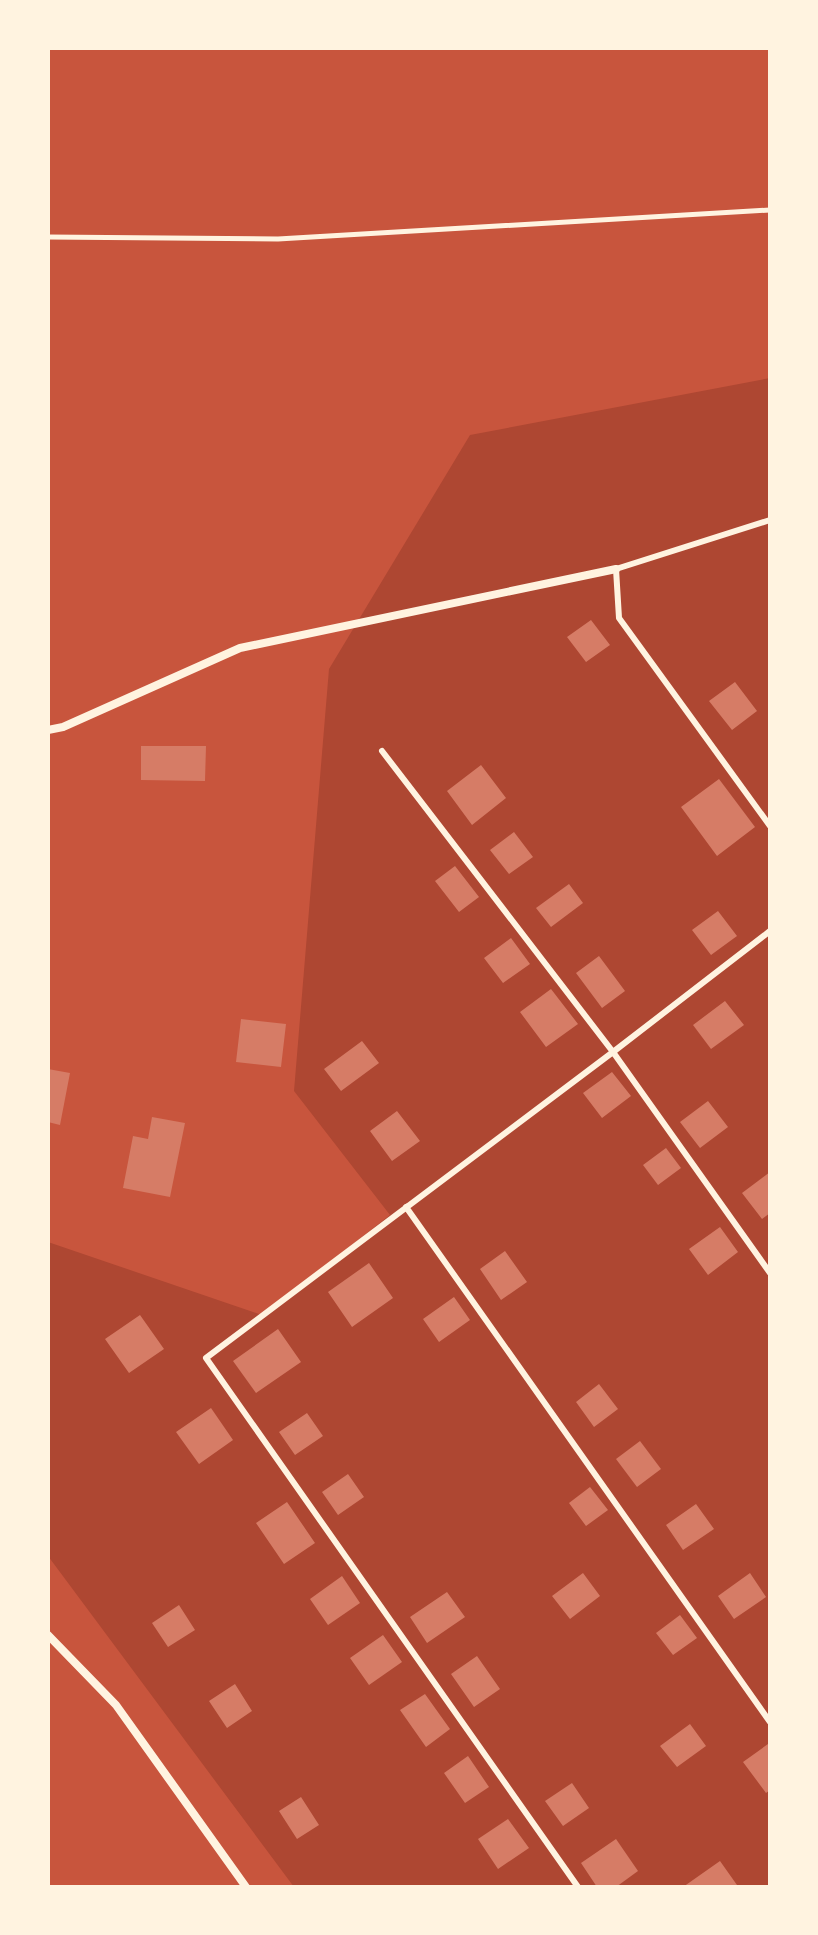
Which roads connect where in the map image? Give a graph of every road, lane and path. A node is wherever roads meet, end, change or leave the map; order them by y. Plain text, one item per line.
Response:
1 (770, 210) edge
2 (48, 237) edge
3 (770, 520) edge
4 (616, 569) junction
5 (48, 730) edge
6 (382, 751) dead end
7 (770, 826) edge
8 (770, 931) edge
9 (613, 1052) junction
10 (406, 1207) junction
11 (770, 1273) edge
12 (48, 1635) edge
13 (770, 1722) edge
14 (246, 1887) edge
15 (578, 1887) edge

1 - 2 path
3 - 4 lane
4 - 5 street
4 - 7 lane
6 - 9 lane
8 - 9 lane
9 - 10 lane
9 - 11 lane
10 - 13 lane
10 - 15 lane
12 - 14 street

